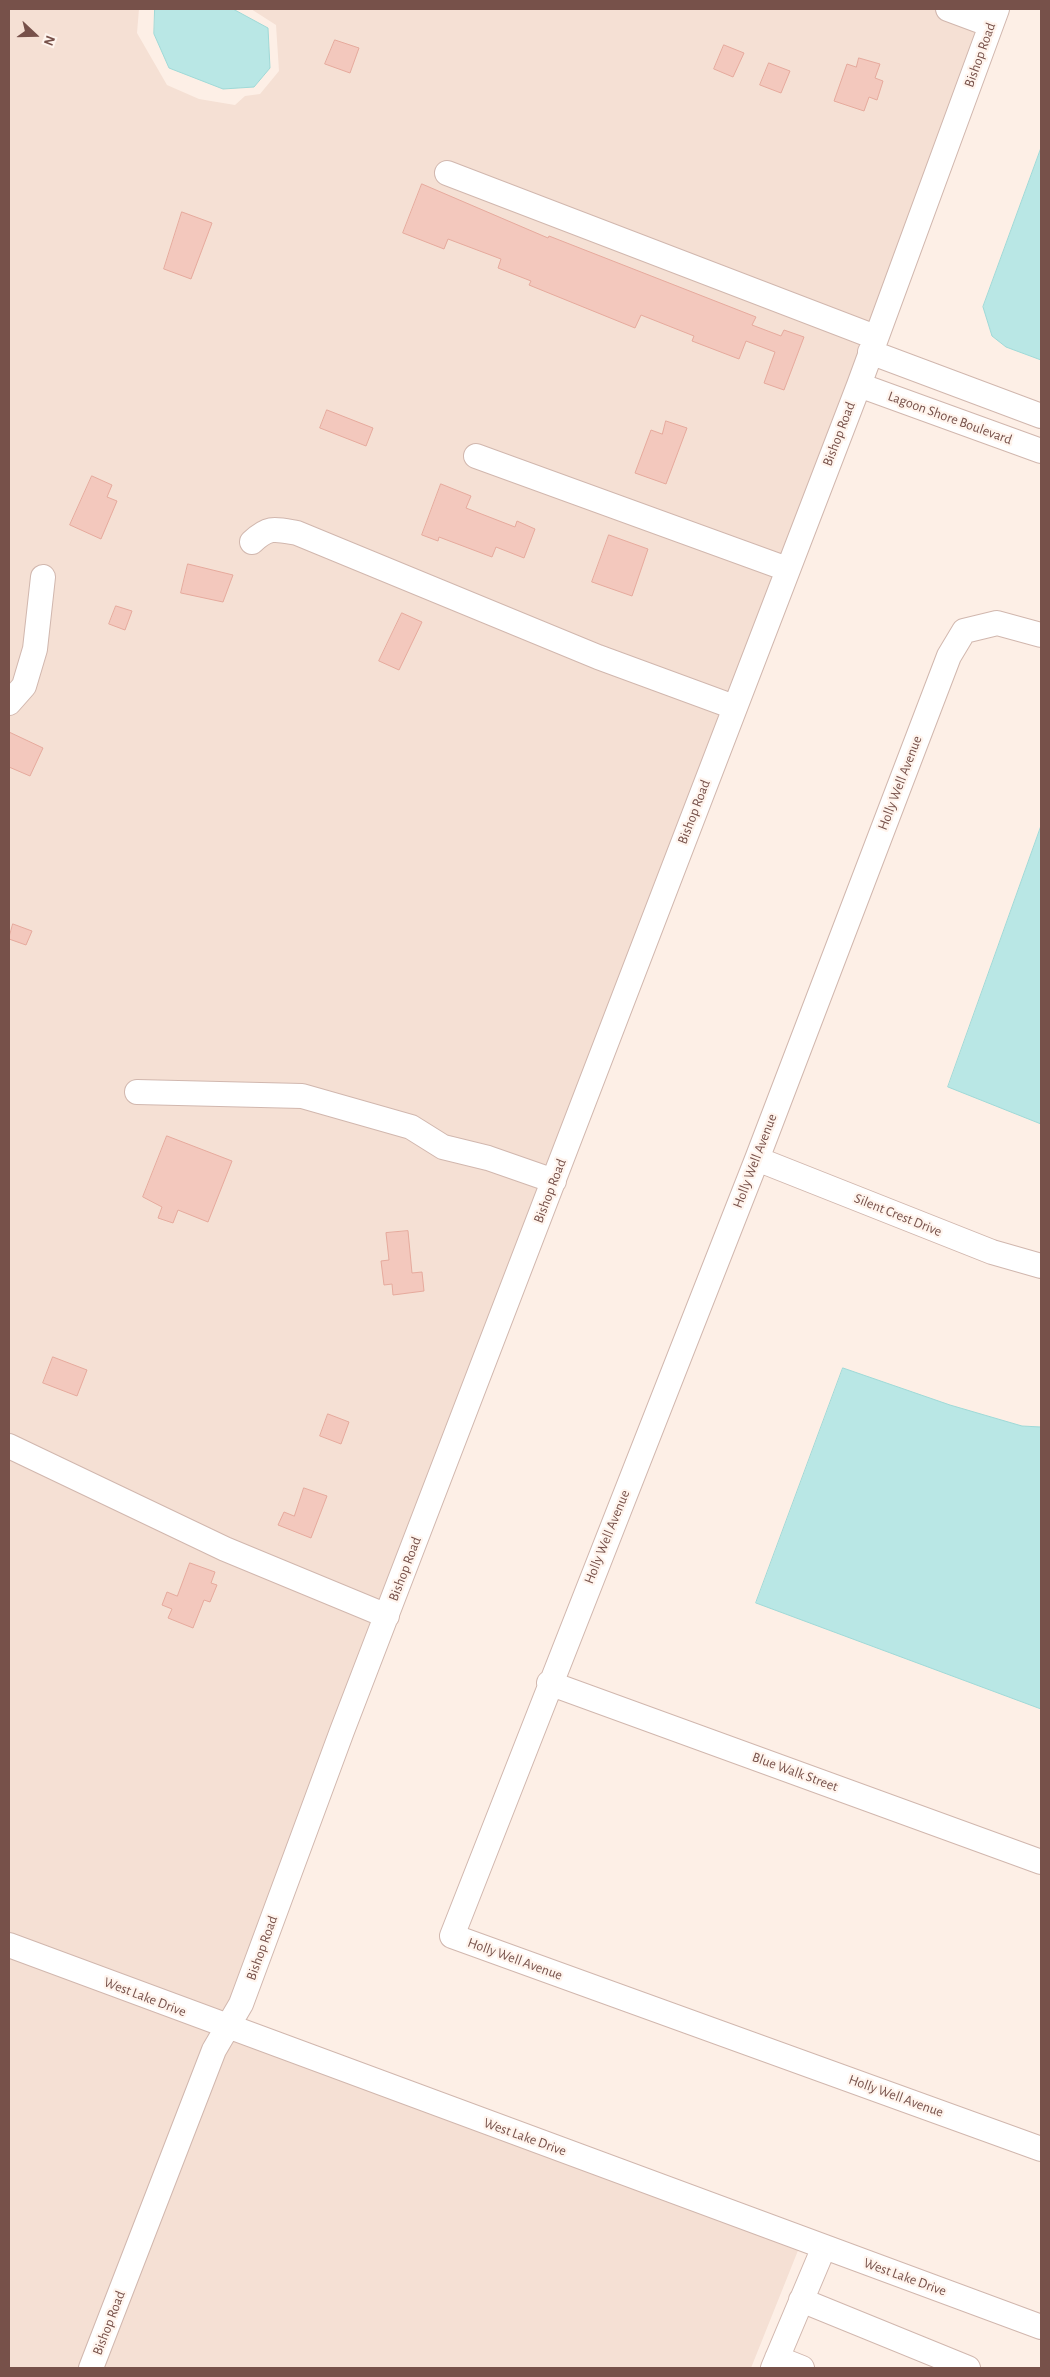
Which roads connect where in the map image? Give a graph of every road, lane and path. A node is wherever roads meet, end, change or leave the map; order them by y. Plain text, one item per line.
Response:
1 (948, 9) edge
2 (994, 17) edge
3 (447, 173) dead end
4 (872, 344) junction
5 (859, 385) junction
6 (1041, 416) edge
7 (1041, 451) edge
8 (476, 456) dead end
9 (252, 542) dead end
10 (787, 569) junction
11 (43, 577) dead end
12 (1041, 635) edge
13 (9, 703) edge
14 (734, 707) junction
15 (137, 1092) dead end
16 (756, 1159) junction
17 (554, 1182) junction
18 (1041, 1266) edge
19 (9, 1446) edge
20 (388, 1616) junction
21 (549, 1683) junction
22 (1041, 1862) edge
23 (9, 1945) edge
24 (226, 2027) junction
25 (1041, 2149) edge
26 (824, 2247) junction
27 (801, 2300) junction
28 (1041, 2327) edge
29 (775, 2363) edge
30 (92, 2368) edge
31 (802, 2368) edge
32 (968, 2368) edge

1 - 2 street
2 - 4 street, Bishop Road
3 - 4 street
4 - 5 street, Bishop Road
4 - 6 street
5 - 7 street, Lagoon Shore Boulevard
5 - 10 street, Bishop Road
8 - 10 street
9 - 14 street
10 - 14 street, Bishop Road
11 - 13 street
12 - 16 street, Holly Well Avenue
14 - 17 street, Bishop Road
15 - 17 street
16 - 18 street, Silent Crest Drive
16 - 21 street, Holly Well Avenue
17 - 20 street, Bishop Road
19 - 20 street
20 - 24 street, Bishop Road
21 - 22 street, Blue Walk Street
21 - 25 street, Holly Well Avenue
23 - 24 street, West Lake Drive
24 - 26 street, West Lake Drive
24 - 30 street, Bishop Road
26 - 27 street
26 - 28 street, West Lake Drive
27 - 29 street
27 - 32 street
29 - 31 street

